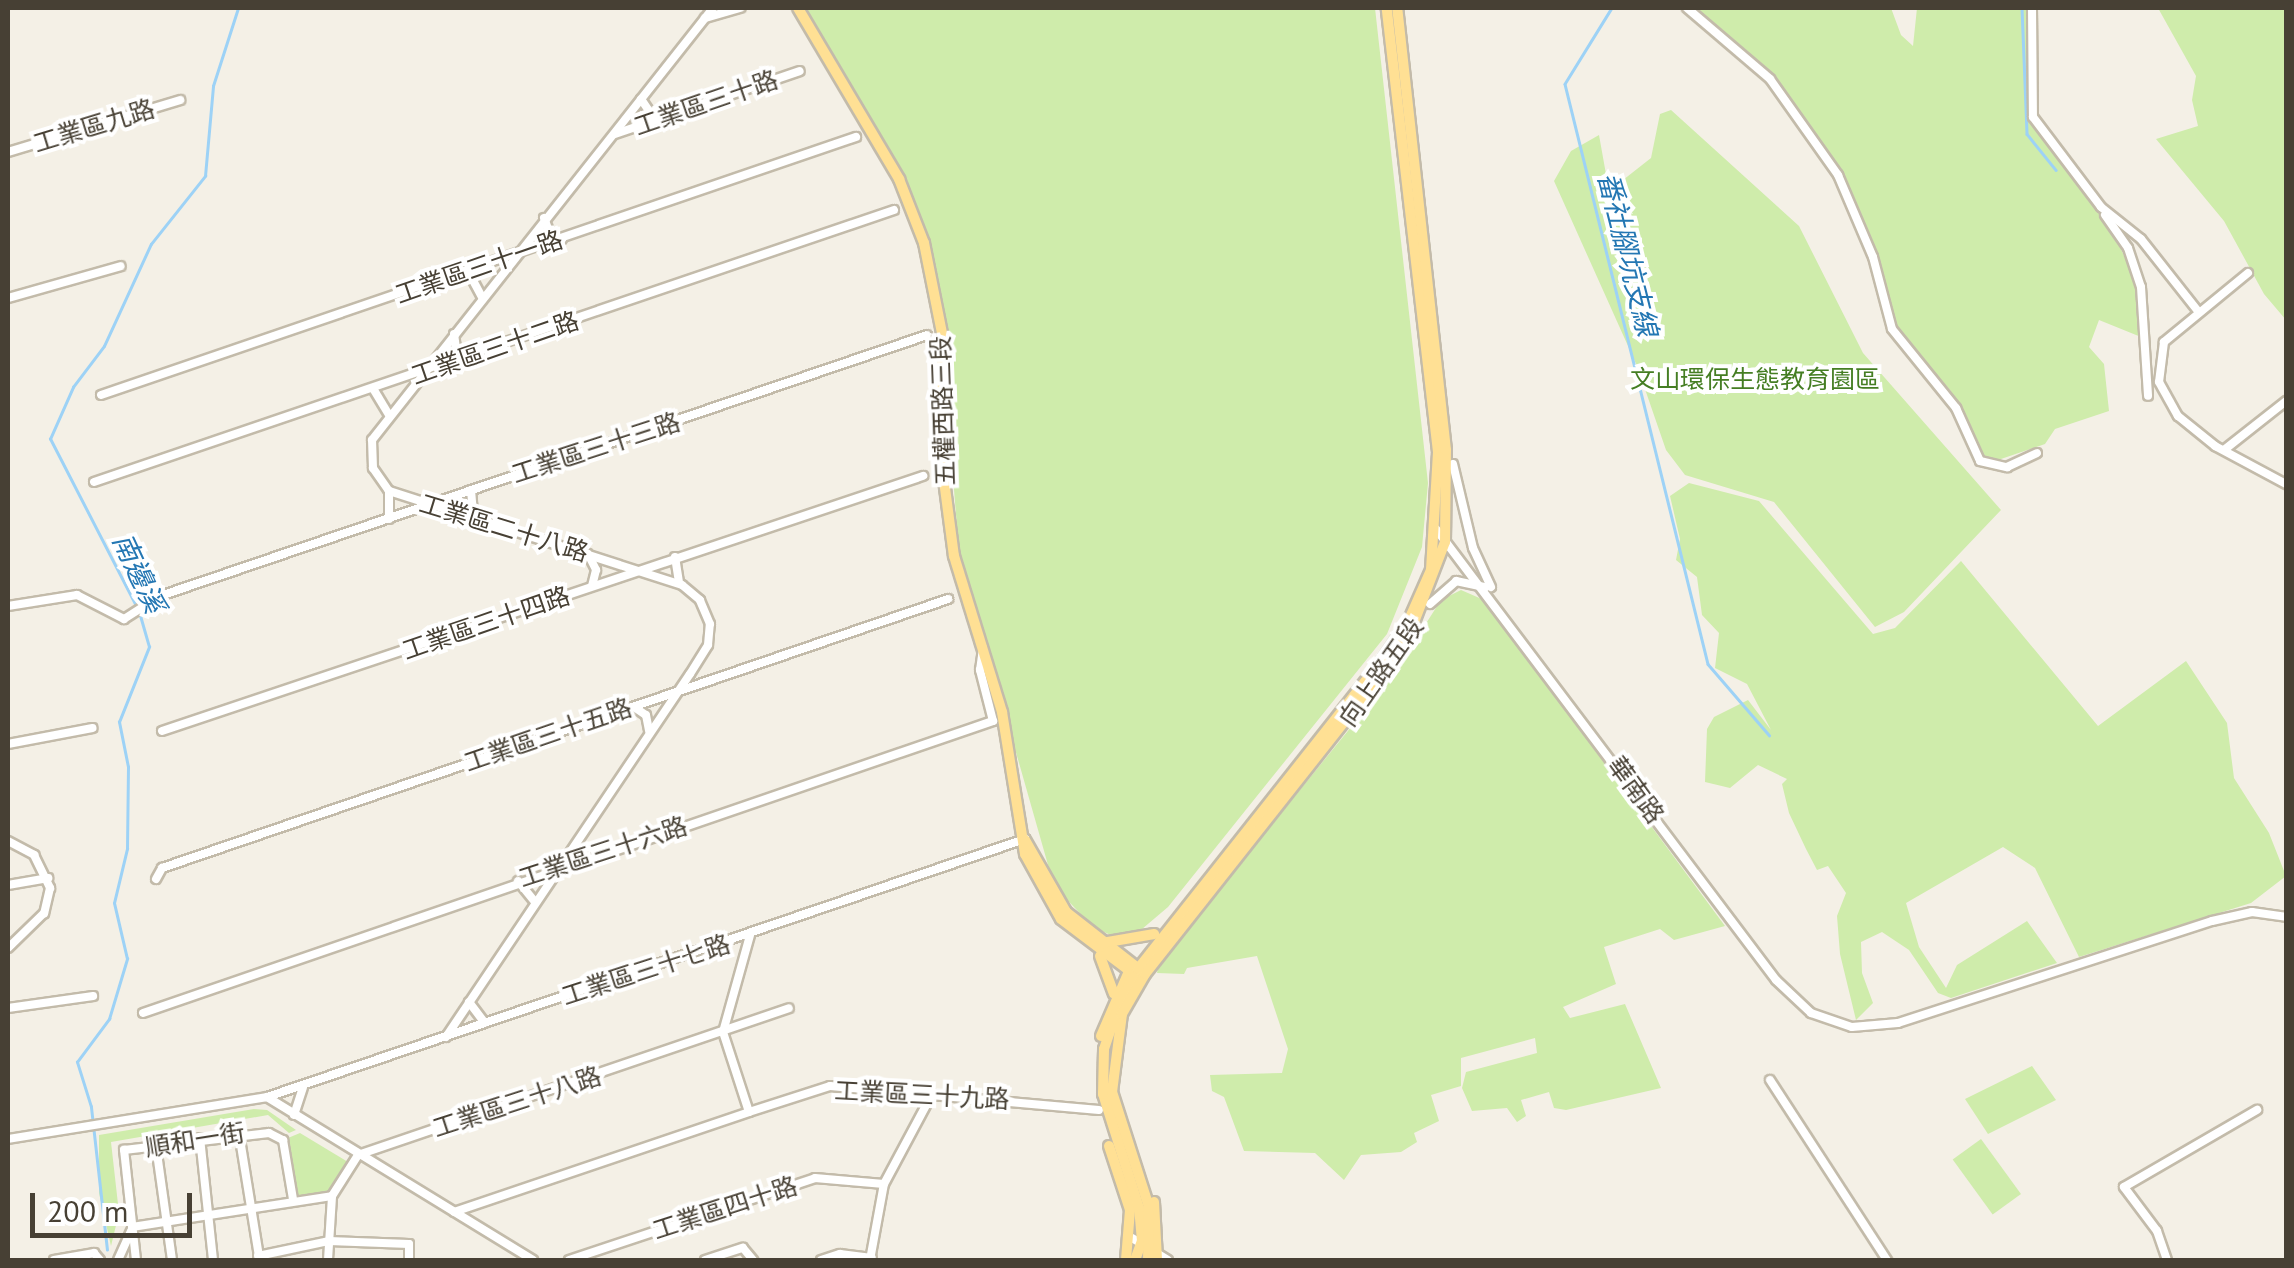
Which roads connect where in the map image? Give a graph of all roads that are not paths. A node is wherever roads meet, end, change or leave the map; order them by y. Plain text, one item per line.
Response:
1 (713, 8) edge
2 (741, 8) edge
3 (798, 8) edge
4 (1387, 8) edge
5 (1397, 8) edge
6 (1686, 8) edge
7 (2032, 8) edge
8 (705, 18) junction
9 (800, 71) dead end
10 (641, 99) junction
11 (180, 100) dead end
12 (655, 120) junction
13 (613, 134) junction
14 (856, 137) dead end
15 (8, 152) edge
16 (2100, 207) junction
17 (894, 210) dead end
18 (544, 218) junction
19 (562, 239) junction
20 (519, 254) junction
21 (121, 266) dead end
22 (468, 271) junction
23 (2248, 273) dead end
24 (482, 296) junction
25 (8, 298) edge
26 (2197, 310) junction
27 (454, 333) junction
28 (927, 335) dead end
29 (468, 357) junction
30 (423, 371) junction
31 (374, 390) junction
32 (101, 394) dead end
33 (2148, 396) dead end
34 (2286, 400) edge
35 (389, 415) junction
36 (2224, 450) junction
37 (2037, 453) dead end
38 (1453, 464) dead end
39 (923, 476) dead end
40 (94, 482) dead end
41 (2286, 484) edge
42 (471, 490) junction
43 (389, 491) junction
44 (428, 506) junction
45 (388, 520) junction
46 (474, 522) junction
47 (1441, 534) junction
48 (588, 554) junction
49 (675, 557) junction
50 (635, 569) junction
51 (682, 585) junction
52 (1486, 587) junction
53 (591, 588) junction
54 (948, 600) dead end
55 (1430, 604) dead end
56 (8, 606) edge
57 (1505, 613) junction
58 (982, 648) junction
59 (699, 658) junction
60 (712, 680) junction
61 (676, 693) junction
62 (633, 707) junction
63 (93, 728) dead end
64 (162, 731) dead end
65 (648, 735) junction
66 (8, 744) edge
67 (580, 837) junction
68 (1024, 839) junction
69 (8, 841) edge
70 (594, 856) junction
71 (558, 868) junction
72 (48, 878) junction
73 (156, 879) dead end
74 (518, 881) junction
75 (8, 884) edge
76 (535, 902) junction
77 (2286, 917) edge
78 (1154, 934) dead end
79 (750, 936) junction
80 (1098, 947) junction
81 (8, 948) edge
82 (1140, 974) junction
83 (1114, 994) junction
84 (93, 996) dead end
85 (469, 1002) junction
86 (8, 1008) edge
87 (790, 1008) dead end
88 (143, 1013) dead end
89 (484, 1023) junction
90 (723, 1032) junction
91 (446, 1037) junction
92 (1770, 1080) dead end
93 (304, 1086) junction
94 (932, 1094) junction
95 (266, 1097) junction
96 (1099, 1110) junction
97 (2257, 1110) dead end
98 (748, 1112) junction
99 (302, 1121) junction
100 (239, 1134) junction
101 (200, 1138) junction
102 (8, 1139) edge
103 (386, 1144) junction
104 (156, 1146) junction
105 (358, 1155) junction
106 (386, 1171) junction
107 (884, 1184) junction
108 (332, 1196) junction
109 (293, 1199) junction
110 (252, 1207) junction
111 (477, 1207) junction
112 (454, 1212) junction
113 (209, 1214) junction
114 (167, 1221) junction
115 (476, 1226) junction
116 (132, 1227) junction
117 (330, 1241) junction
118 (1148, 1247) edge
119 (259, 1258) edge
120 (528, 1259) edge
121 (871, 1259) edge
122 (54, 1260) edge
123 (100, 1260) edge
124 (118, 1260) edge
125 (136, 1260) edge
126 (172, 1260) edge
127 (214, 1260) edge
128 (328, 1260) edge
129 (409, 1260) edge
130 (570, 1260) edge
131 (705, 1260) edge
132 (752, 1260) edge
133 (821, 1260) edge
134 (1126, 1260) edge
135 (1136, 1260) edge
136 (1148, 1260) edge
137 (1168, 1260) edge
138 (1887, 1260) edge
139 (2168, 1260) edge

1 - 8 street, 工業區二十八路
2 - 8 street
3 - 58 main road, 五權西路三段
4 - 47 main road, 向上路五段
5 - 47 main road, 向上路五段
6 - 37 street
7 - 16 street
8 - 10 street, 工業區二十八路
9 - 12 street, 工業區三十路
10 - 12 street
10 - 13 street, 工業區二十八路
11 - 15 street, 工業區九路
12 - 13 street, 工業區三十路
13 - 18 street, 工業區二十八路
14 - 19 street, 工業區三十一路
16 - 26 street
16 - 33 street
17 - 29 street, 工業區三十二路
18 - 19 street
18 - 20 street, 工業區二十八路
19 - 20 street, 工業區三十一路
20 - 22 street, 工業區三十一路
20 - 24 street, 工業區二十八路
21 - 25 street
22 - 24 street
22 - 32 street, 工業區三十一路
23 - 26 street
24 - 27 street, 工業區二十八路
26 - 36 street
27 - 29 street
27 - 30 street, 工業區二十八路
28 - 42 street, 工業區三十三路
29 - 30 street, 工業區三十二路
30 - 31 street, 工業區三十二路
30 - 35 street, 工業區二十八路
31 - 35 street
31 - 40 street, 工業區三十二路
34 - 36 street
35 - 43 street, 工業區二十八路
36 - 41 street
38 - 57 street
39 - 49 street, 工業區三十四路
42 - 44 street, 工業區三十三路
42 - 46 street
43 - 44 street, 工業區二十八路
43 - 45 street
44 - 45 street, 工業區三十三路
44 - 46 street, 工業區二十八路
45 - 56 street, 工業區三十三路
46 - 48 street, 工業區二十八路
47 - 52 street, 華南路
47 - 82 main road, 向上路五段
48 - 50 street, 工業區二十八路
48 - 53 street
49 - 50 street, 工業區三十四路
49 - 51 street
50 - 51 street, 工業區二十八路
50 - 53 street, 工業區三十四路
51 - 59 street
52 - 55 street
52 - 57 street, 華南路
53 - 64 street, 工業區三十四路
54 - 60 street, 工業區三十五路
57 - 77 street, 華南路
58 - 68 main road, 五權西路三段
58 - 70 street, 工業區三十六路
59 - 60 street
59 - 61 street
60 - 61 street, 工業區三十五路
61 - 62 street, 工業區三十五路
61 - 65 street
62 - 65 street
62 - 73 street, 工業區三十五路
63 - 66 street
65 - 67 street
67 - 70 street
67 - 71 street
68 - 79 street, 工業區三十七路
68 - 80 main road, 五權西路三段
69 - 72 street
70 - 71 street, 工業區三十六路
71 - 74 street, 工業區三十六路
71 - 76 street
72 - 75 street
72 - 81 street
74 - 76 street
74 - 88 street, 工業區三十六路
76 - 85 street
78 - 80 main road
79 - 89 street, 工業區三十七路
79 - 90 street
80 - 82 main road, 五權西路三段
80 - 83 main road
82 - 83 main road, 向上路五段
82 - 118 main road, 向上路五段
83 - 96 main road, 向上路五段
84 - 86 street
85 - 89 street
85 - 91 street
87 - 90 street, 工業區三十八路
89 - 91 street, 工業區三十七路
90 - 98 street
90 - 103 street, 工業區三十八路
91 - 93 street, 工業區三十七路
92 - 138 street
93 - 95 street, 工業區三十七路
93 - 99 street
94 - 96 street, 工業區三十九路
94 - 98 street, 工業區三十九路
94 - 107 street
95 - 99 street
95 - 102 street, 工業區三十七路
96 - 118 main road, 向上路五段
97 - 139 street
98 - 111 street, 工業區三十九路
99 - 105 street
100 - 101 street, 順和一街
100 - 109 street, 順和一街
100 - 110 street
101 - 104 street, 順和一街
101 - 113 street
103 - 105 street, 工業區三十八路
103 - 106 street
104 - 114 street
104 - 116 street, 順和一街
105 - 106 street
105 - 108 street
106 - 112 street
107 - 121 street
107 - 130 street, 工業區四十路
108 - 109 street
108 - 117 street
109 - 110 street
110 - 113 street
110 - 119 street
111 - 112 street, 工業區三十九路
111 - 115 street
112 - 115 street
113 - 114 street
113 - 127 street
114 - 116 street
114 - 126 street
115 - 120 street
116 - 124 street
116 - 125 street
117 - 119 street
117 - 128 street
117 - 129 street
118 - 134 main road, 向上路五段
118 - 135 main road, 向上路五段
118 - 136 main road, 向上路五段
118 - 137 street
121 - 133 street
122 - 123 street
131 - 132 street

